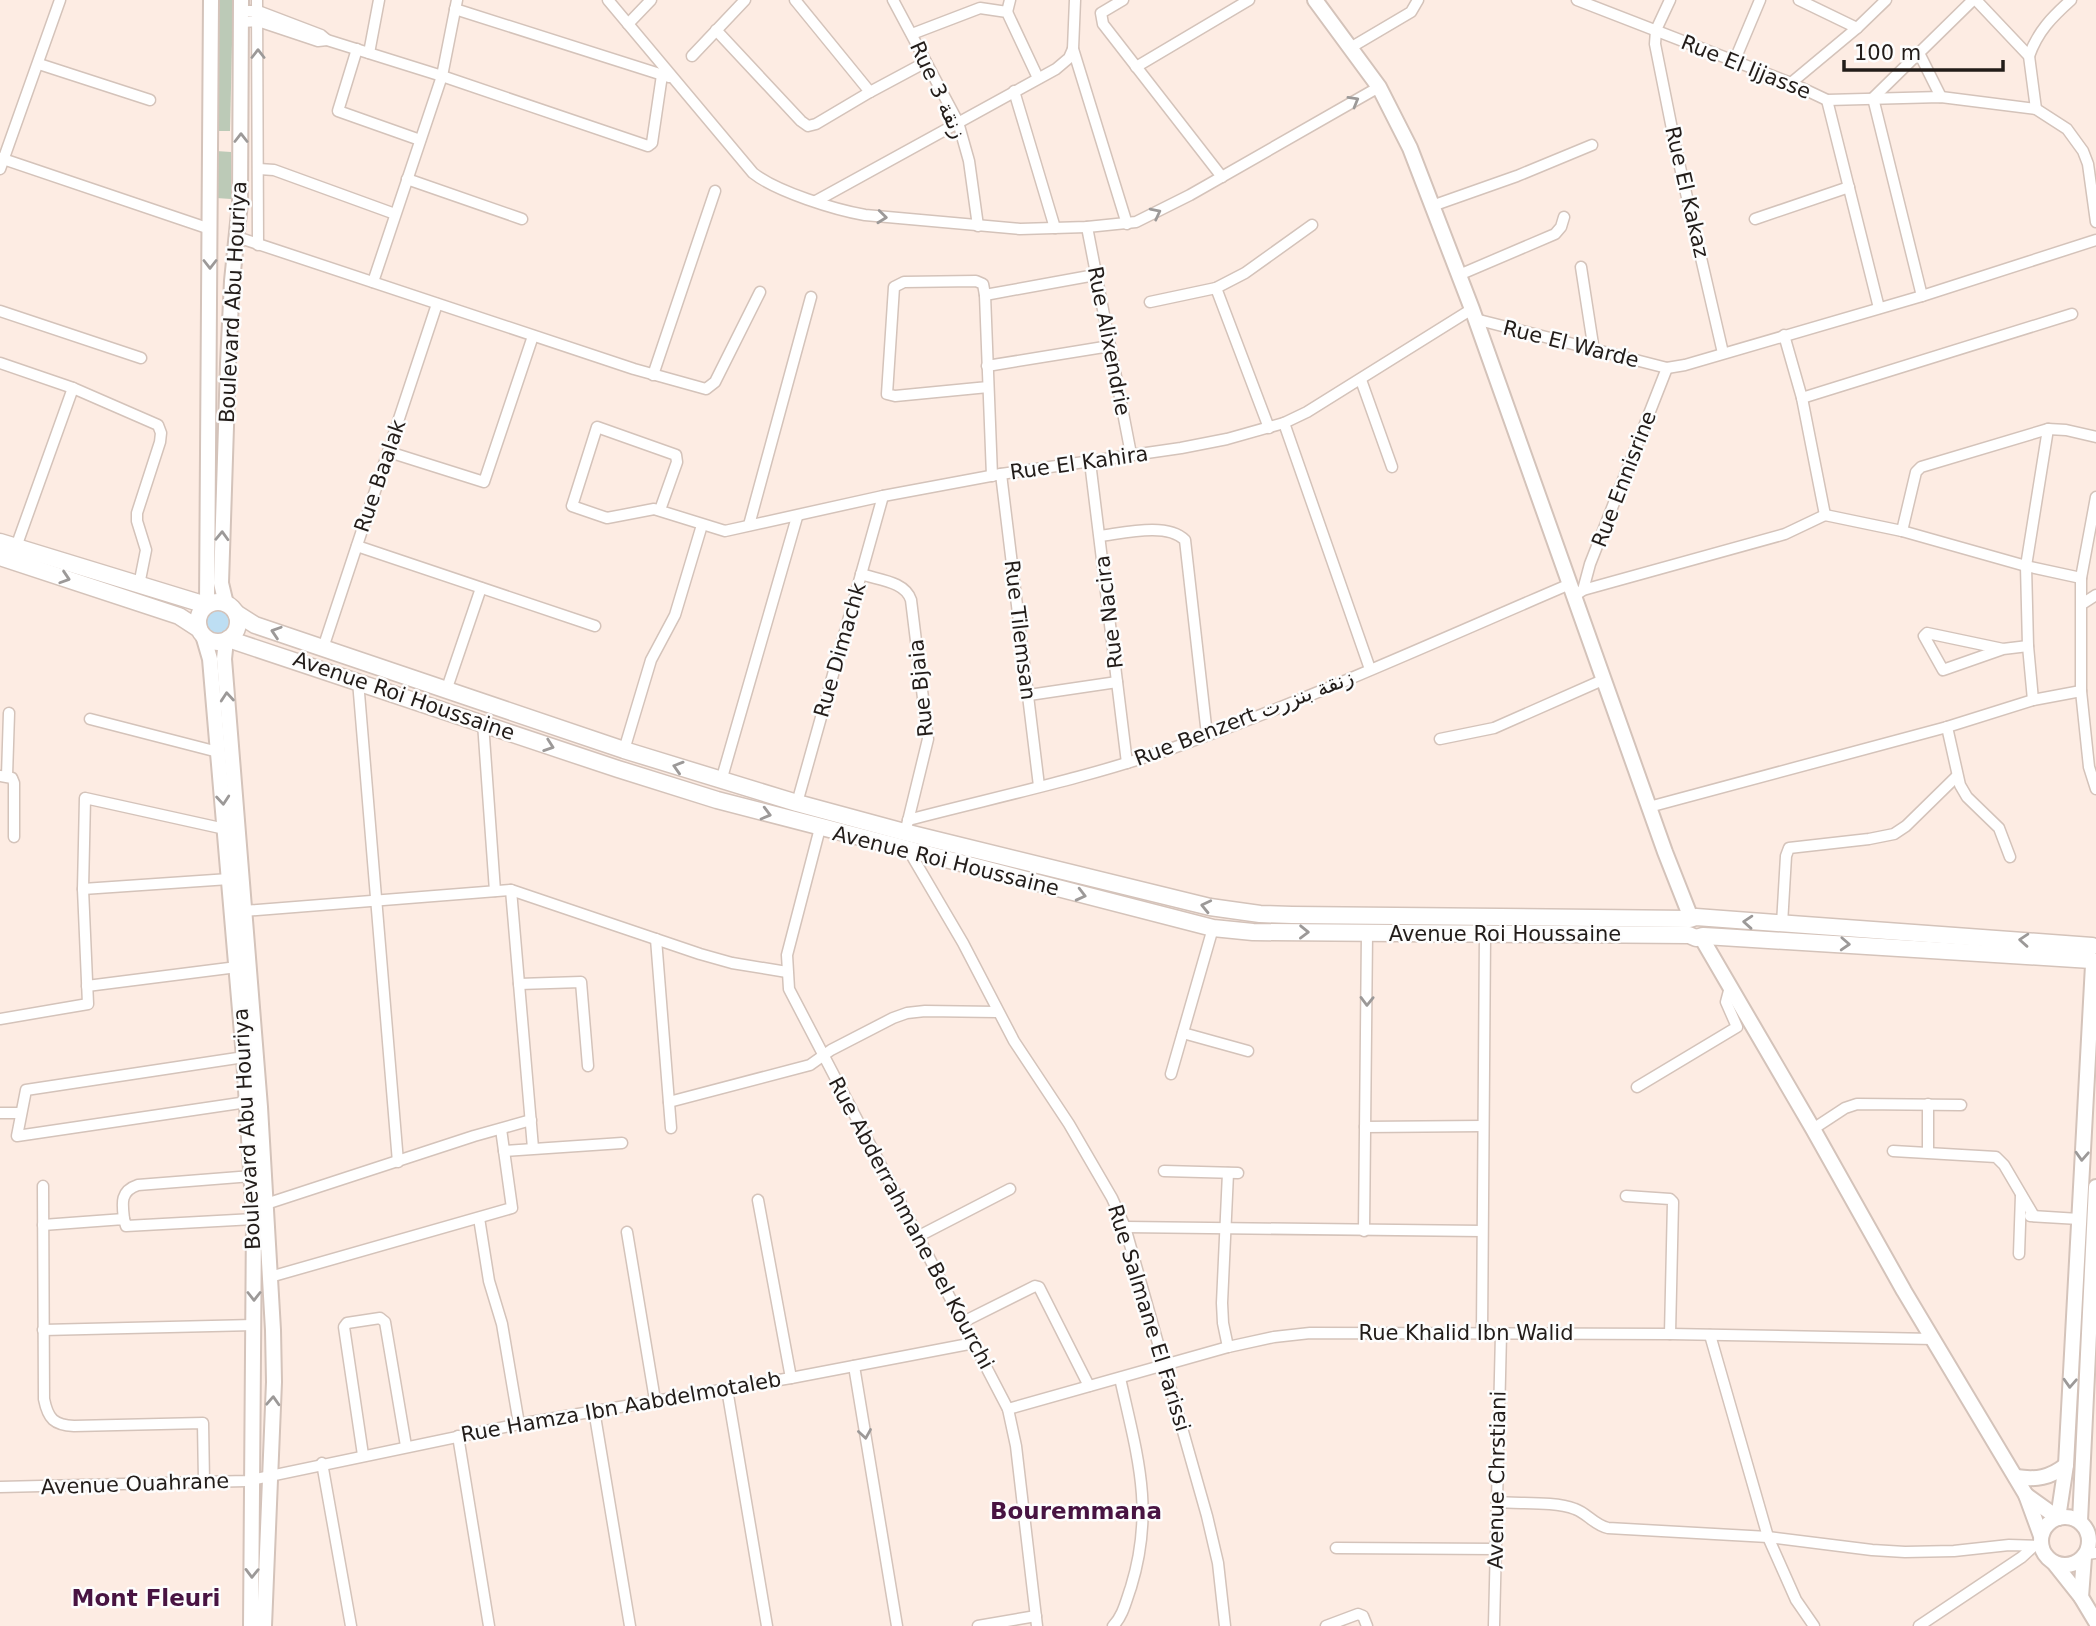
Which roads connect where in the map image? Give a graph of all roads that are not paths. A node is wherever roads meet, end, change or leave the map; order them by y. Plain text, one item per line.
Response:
1 (60, 0) edge
2 (211, 0) edge
3 (379, 0) edge
4 (608, 0) edge
5 (651, 0) edge
6 (744, 0) edge
7 (795, 0) edge
8 (893, 0) edge
9 (1010, 0) edge
10 (1075, 0) edge
11 (1123, 0) edge
12 (1250, 0) edge
13 (1315, 0) edge
14 (1418, 0) edge
15 (1577, 0) edge
16 (1670, 0) edge
17 (1760, 0) edge
18 (1799, 0) edge
19 (1886, 0) edge
20 (1975, 0) edge
21 (2071, 0) edge
22 (456, 4) edge
23 (975, 4) edge
24 (1605, 4) edge
25 (241, 11) edge
26 (258, 11) edge
27 (1007, 12) junction
28 (628, 24) junction
29 (1857, 28) junction
30 (716, 30) junction
31 (1657, 30) junction
32 (912, 34) junction
33 (1350, 48) junction
34 (357, 49) junction
35 (1073, 49) junction
36 (369, 53) junction
37 (1919, 53) junction
38 (692, 56) dead end
39 (2029, 56) junction
40 (926, 62) junction
41 (1734, 62) junction
42 (39, 64) junction
43 (1136, 67) junction
44 (662, 75) junction
45 (442, 76) junction
46 (1038, 78) junction
47 (676, 79) junction
48 (1791, 83) junction
49 (1379, 86) junction
50 (1014, 91) junction
51 (870, 92) junction
52 (1941, 97) junction
53 (1873, 99) junction
54 (150, 100) dead end
55 (1827, 100) junction
56 (2036, 109) junction
57 (958, 122) junction
58 (420, 140) junction
59 (1592, 145) dead end
60 (1, 162) edge
61 (259, 169) junction
62 (1222, 177) junction
63 (407, 179) junction
64 (1849, 187) junction
65 (2094, 188) edge
66 (715, 191) dead end
67 (817, 201) junction
68 (1432, 206) junction
69 (396, 214) junction
70 (1564, 217) dead end
71 (522, 219) dead end
72 (1755, 219) dead end
73 (2096, 222) edge
74 (1127, 224) junction
75 (1312, 225) dead end
76 (978, 226) junction
77 (1087, 227) junction
78 (1055, 228) junction
79 (210, 229) junction
80 (237, 237) junction
81 (2096, 240) edge
82 (258, 245) junction
83 (1581, 268) dead end
84 (1094, 275) junction
85 (1459, 275) junction
86 (373, 282) junction
87 (1216, 288) junction
88 (760, 292) dead end
89 (985, 295) junction
90 (1922, 296) junction
91 (811, 297) dead end
92 (1150, 302) dead end
93 (437, 304) junction
94 (1879, 308) junction
95 (0, 311) edge
96 (1474, 314) junction
97 (2072, 314) dead end
98 (1784, 335) junction
99 (533, 336) junction
100 (1110, 346) junction
101 (1594, 351) junction
102 (1723, 353) junction
103 (141, 358) dead end
104 (0, 363) edge
105 (987, 366) junction
106 (1667, 368) junction
107 (653, 375) junction
108 (1361, 380) junction
109 (988, 387) junction
110 (73, 388) junction
111 (1802, 398) junction
112 (1284, 423) junction
113 (1269, 428) junction
114 (2048, 429) junction
115 (2096, 437) edge
116 (389, 452) junction
117 (1131, 454) junction
118 (1090, 462) junction
119 (1392, 467) dead end
120 (997, 475) junction
121 (883, 496) junction
122 (2096, 497) edge
123 (660, 510) junction
124 (1825, 515) junction
125 (797, 517) junction
126 (702, 525) junction
127 (749, 525) junction
128 (1902, 531) junction
129 (2093, 534) edge
130 (1100, 536) junction
131 (0, 542) edge
132 (357, 546) junction
133 (16, 547) junction
134 (0, 558) edge
135 (2026, 566) junction
136 (861, 575) junction
137 (2081, 578) junction
138 (139, 584) junction
139 (481, 588) junction
140 (1576, 590) junction
141 (2096, 595) edge
142 (2082, 604) junction
143 (207, 605) junction
144 (231, 608) junction
145 (595, 626) dead end
146 (201, 632) junction
147 (227, 639) junction
148 (2028, 646) junction
149 (323, 648) junction
150 (2003, 649) junction
151 (1370, 669) junction
152 (1605, 679) junction
153 (358, 680) junction
154 (1117, 682) junction
155 (446, 691) junction
156 (2081, 691) junction
157 (1029, 695) junction
158 (2033, 700) junction
159 (9, 713) dead end
160 (90, 719) dead end
161 (483, 723) junction
162 (1947, 727) junction
163 (1207, 735) junction
164 (1440, 739) dead end
165 (624, 750) junction
166 (218, 752) junction
167 (1128, 763) junction
168 (3, 776) edge
169 (1956, 777) junction
170 (721, 781) junction
171 (1039, 786) junction
172 (2096, 789) edge
173 (797, 803) junction
174 (1649, 807) junction
175 (906, 826) junction
176 (820, 828) junction
177 (225, 829) junction
178 (14, 837) dead end
179 (909, 851) junction
180 (2010, 857) dead end
181 (229, 879) junction
182 (83, 889) junction
183 (511, 890) junction
184 (495, 891) junction
185 (376, 900) junction
186 (244, 911) junction
187 (1782, 924) junction
188 (1696, 927) junction
189 (1213, 928) junction
190 (1367, 933) junction
191 (1485, 934) junction
192 (656, 939) junction
193 (2093, 956) edge
194 (237, 967) junction
195 (787, 972) junction
196 (519, 984) junction
197 (87, 986) junction
198 (1730, 987) junction
199 (998, 1012) junction
200 (0, 1019) edge
201 (1183, 1033) junction
202 (1248, 1051) dead end
203 (823, 1055) junction
204 (244, 1057) junction
205 (588, 1066) dead end
206 (1171, 1074) dead end
207 (1637, 1087) dead end
208 (247, 1102) junction
209 (669, 1102) junction
210 (1928, 1104) junction
211 (1961, 1105) dead end
212 (0, 1113) edge
213 (21, 1113) junction
214 (531, 1120) junction
215 (1483, 1126) junction
216 (1365, 1127) junction
217 (671, 1128) dead end
218 (501, 1129) junction
219 (1813, 1129) junction
220 (622, 1143) dead end
221 (533, 1148) junction
222 (504, 1151) junction
223 (1893, 1151) dead end
224 (1928, 1152) junction
225 (398, 1162) junction
226 (1164, 1171) dead end
227 (252, 1176) junction
228 (43, 1186) dead end
229 (2096, 1187) edge
230 (1010, 1189) dead end
231 (2021, 1194) junction
232 (1626, 1196) dead end
233 (758, 1200) dead end
234 (266, 1204) junction
235 (2021, 1216) junction
236 (2034, 1216) junction
237 (480, 1218) junction
238 (124, 1219) junction
239 (254, 1219) junction
240 (2079, 1219) junction
241 (43, 1225) junction
242 (1125, 1227) junction
243 (1226, 1227) junction
244 (1364, 1231) junction
245 (1482, 1231) junction
246 (627, 1232) dead end
247 (919, 1236) junction
248 (2019, 1254) dead end
249 (270, 1277) junction
250 (963, 1322) junction
251 (254, 1325) junction
252 (43, 1330) junction
253 (1482, 1334) junction
254 (1501, 1334) junction
255 (1670, 1334) junction
256 (1710, 1335) junction
257 (1934, 1339) junction
258 (974, 1343) junction
259 (1228, 1347) junction
260 (1163, 1365) junction
261 (854, 1366) junction
262 (791, 1378) junction
263 (1121, 1378) junction
264 (1089, 1386) junction
265 (727, 1389) junction
266 (655, 1400) junction
267 (1008, 1409) junction
268 (594, 1410) junction
269 (519, 1424) junction
270 (458, 1436) junction
271 (406, 1446) junction
272 (363, 1455) junction
273 (322, 1464) junction
274 (2066, 1465) junction
275 (269, 1474) junction
276 (2016, 1477) junction
277 (253, 1479) junction
278 (204, 1482) junction
279 (0, 1487) edge
280 (2026, 1495) junction
281 (1497, 1502) junction
282 (2058, 1518) junction
283 (2088, 1528) edge
284 (260, 1537) junction
285 (1768, 1537) junction
286 (2039, 1542) junction
287 (1336, 1548) dead end
288 (1496, 1549) junction
289 (2089, 1555) edge
290 (2054, 1563) junction
291 (2081, 1597) junction
292 (1036, 1621) edge
293 (2096, 1622) edge
294 (251, 1626) edge
295 (264, 1626) edge
296 (351, 1626) edge
297 (489, 1626) edge
298 (630, 1626) edge
299 (767, 1626) edge
300 (897, 1626) edge
301 (978, 1626) edge
302 (1114, 1626) edge
303 (1225, 1626) edge
304 (1325, 1626) edge
305 (1367, 1626) edge
306 (1494, 1626) edge
307 (1814, 1626) edge
308 (1919, 1626) edge

1 - 42 street
2 - 79 main road, Boulevard Abu Houriya
3 - 36 street
4 - 28 street
5 - 28 street
6 - 30 street
7 - 51 street
8 - 32 street, Rue 3 زنقة
9 - 27 street
10 - 35 street
11 - 43 street
12 - 43 street
13 - 33 main road
14 - 33 street
15 - 24 street, Rue El Ijjasse
16 - 31 street
17 - 41 street
18 - 29 street
19 - 29 street
20 - 37 street
20 - 39 street
21 - 39 street
22 - 44 street
22 - 45 street
23 - 27 street
23 - 32 street
24 - 31 street, Rue El Ijjasse
25 - 26 street
80 -> 25 main road, Boulevard Abu Houriya
26 - 34 street
61 -> 26 street
27 - 46 street
28 - 47 street
29 - 48 street
30 - 38 street
30 - 51 street
31 - 41 street, Rue El Ijjasse
31 - 102 street, Rue El Kakaz
32 - 40 street, Rue 3 زنقة
33 - 49 main road
34 - 36 street
34 - 58 street
35 - 46 street
35 - 74 street
36 - 45 street
37 - 52 street
37 - 53 street
39 - 56 street
40 - 51 street
40 - 57 street, Rue 3 زنقة
41 - 48 street, Rue El Ijjasse
42 - 54 street
42 - 60 street
43 - 62 street
44 - 45 street
44 - 47 street
45 - 58 street
46 - 50 street
47 - 67 street
48 - 55 street, Rue El Ijjasse
62 -> 49 street
49 - 68 main road
50 - 57 street
50 - 78 street
52 - 53 street, Rue El Ijjasse
52 - 56 street, Rue El Ijjasse
53 - 55 street, Rue El Ijjasse
53 - 90 street
55 - 64 street
56 - 65 street, Rue El Ijjasse
57 - 67 street
57 - 76 street, Rue 3 زنقة
58 - 63 street
59 - 68 street
60 - 79 street
61 - 69 street
61 - 82 street
74 -> 62 street
63 - 69 street
63 - 71 street
64 - 72 street
64 - 94 street
65 - 73 street, Rue El Ijjasse
66 - 107 street
67 -> 76 street
68 - 85 main road
69 - 86 street
70 - 85 street
74 - 77 street
75 - 87 street
76 - 78 street
77 - 78 street
77 - 84 street, Rue Alixendrie
79 -> 143 main road, Boulevard Abu Houriya
80 - 82 street
144 -> 80 main road, Boulevard Abu Houriya
81 - 90 street
82 - 86 street
83 - 101 street
84 - 89 street
84 - 100 street, Rue Alixendrie
85 - 96 main road
86 - 93 street
87 - 92 street
87 - 113 street
88 - 107 street
89 - 105 street, Rue Tilemsan
89 - 109 street, Rue Tilemsan
90 - 94 street
91 - 127 street
93 - 99 street
93 - 116 street, Rue Baalak
94 - 98 street
95 - 103 street
96 - 101 street, Rue El Warde
96 - 108 street, Rue El Kahira
96 - 140 main road
97 - 111 street
98 - 102 street
98 - 111 street
99 - 107 street
99 - 116 street
100 - 105 street
100 - 117 street, Rue Alixendrie
101 - 106 street, Rue El Warde
102 - 106 street
104 - 110 street
105 - 109 street, Rue Tilemsan
106 - 140 street, Rue Ennisrine
108 - 112 street, Rue El Kahira
108 - 119 street
109 - 120 street, Rue Tilemsan
110 - 133 street
110 - 138 street
111 - 124 street
112 - 113 street, Rue El Kahira
112 - 151 street
113 - 117 street, Rue El Kahira
114 - 115 street
114 - 128 street
114 - 135 street
116 - 132 street, Rue Baalak
117 - 118 street, Rue El Kahira
118 - 120 street, Rue El Kahira
118 - 130 street, Rue Nacira
120 - 121 street, Rue El Kahira
120 - 157 street, Rue Tilemsan
121 - 125 street, Rue El Kahira
121 - 136 street, Rue Dimachk
122 - 129 street
123 - 123 street
123 - 126 street, Rue El Kahira
124 - 128 street
124 - 140 street, Rue Benzert زنقة بنزرت
125 - 127 street, Rue El Kahira
125 - 170 street
126 - 127 street, Rue El Kahira
126 - 165 street
128 - 135 street
129 - 137 street
130 - 154 street, Rue Nacira
130 - 163 street
131 - 133 main road
132 - 139 street
132 - 149 street, Rue Baalak
133 - 138 main road
134 -> 146 main road
135 - 137 street
135 - 148 street
136 - 173 street, Rue Dimachk
136 - 175 street, Rue Bjaia
137 - 142 street
138 - 143 main road
139 - 145 street
139 - 155 street
140 - 151 street, Rue Benzert زنقة بنزرت
140 - 152 main road
141 - 142 street
142 - 156 street
143 - 144 main road
143 - 146 main road
144 - 147 main road
149 -> 144 main road, Avenue Roi Houssaine
146 - 147 main road
146 - 166 main road, Boulevard Abu Houriya
147 - 153 main road, Avenue Roi Houssaine
186 -> 147 main road, Boulevard Abu Houriya
148 - 150 street
148 - 158 street
149 - 155 main road, Avenue Roi Houssaine
150 - 150 street
151 - 163 street, Rue Benzert زنقة بنزرت
152 - 164 street
152 - 174 main road
153 - 161 main road, Avenue Roi Houssaine
153 - 185 street
154 - 157 street
154 - 167 street, Rue Nacira
155 - 165 main road, Avenue Roi Houssaine
156 - 158 street
156 - 172 street
157 - 171 street, Rue Tilemsan
158 - 162 street
159 - 168 street
160 - 166 street
161 -> 176 main road, Avenue Roi Houssaine
161 - 184 street
162 - 169 street
162 - 174 street
163 - 167 street, Rue Benzert زنقة بنزرت
170 -> 165 main road, Avenue Roi Houssaine
166 -> 177 main road, Boulevard Abu Houriya
167 - 171 street, Rue Benzert زنقة بنزرت
168 - 178 street
169 - 180 street
169 - 187 street
170 - 173 main road, Avenue Roi Houssaine
171 - 175 street, Rue Benzert زنقة بنزرت
173 - 175 main road, Avenue Roi Houssaine
174 - 188 main road
188 -> 175 main road, Avenue Roi Houssaine
176 - 179 main road, Avenue Roi Houssaine
176 - 195 street, Rue Abderrahmane Bel Kourchi
177 - 181 main road, Boulevard Abu Houriya
177 - 182 street
179 -> 189 main road, Avenue Roi Houssaine
179 - 199 street, Rue Salmane El Farissi
181 - 182 street
181 - 194 main road, Boulevard Abu Houriya
182 - 197 street
183 - 184 street
183 - 192 street
183 - 196 street
184 - 185 street
185 - 186 street
185 - 225 street
186 - 234 main road, Boulevard Abu Houriya
187 -> 188 main road, Avenue Roi Houssaine
193 -> 187 main road, Avenue Roi Houssaine
188 - 191 main road, Avenue Roi Houssaine
188 -> 193 main road, Avenue Roi Houssaine
188 - 198 main road
189 -> 190 main road, Avenue Roi Houssaine
189 - 201 street
190 - 191 main road, Avenue Roi Houssaine
190 -> 216 street
191 - 215 street
192 - 195 street
192 - 209 street
193 -> 240 main road
194 - 197 street
194 - 204 main road, Boulevard Abu Houriya
195 - 203 street, Rue Abderrahmane Bel Kourchi
196 - 205 street
196 - 214 street
197 - 200 street
198 - 207 street
198 - 219 main road
199 - 203 street
199 - 242 street, Rue Salmane El Farissi
201 - 202 street
201 - 206 street
203 - 209 street
203 - 247 street, Rue Abderrahmane Bel Kourchi
204 - 208 main road, Boulevard Abu Houriya
204 - 213 street
208 - 213 street
208 - 227 main road, Boulevard Abu Houriya
209 - 217 street
210 - 211 street
210 - 219 street
210 - 224 street
212 - 213 street
214 - 218 street
214 - 221 street
215 - 216 street
215 - 245 street
216 - 244 street
218 - 222 street
218 - 225 street
219 - 257 main road
220 - 221 street
221 - 222 street
222 - 237 street
223 - 224 street
224 - 231 street
225 - 234 street
226 - 243 street
227 - 238 street
227 - 239 main road, Boulevard Abu Houriya
228 - 241 street
229 - 283 main road
230 - 247 street
231 - 235 street
231 - 236 street
232 - 255 street
233 - 262 street
234 - 249 main road, Boulevard Abu Houriya
235 - 236 street
235 - 248 street
236 - 240 street
237 - 249 street
237 - 269 street
238 - 239 street
238 - 241 street
239 -> 251 main road, Boulevard Abu Houriya
240 -> 274 main road
241 - 252 street
242 - 243 street
242 - 260 street, Rue Salmane El Farissi
243 - 244 street
243 - 259 street
244 - 245 street
245 - 253 street
246 - 266 street
247 - 250 street, Rue Abderrahmane Bel Kourchi
275 -> 249 main road, Boulevard Abu Houriya
250 - 258 street, Rue Abderrahmane Bel Kourchi
250 - 264 street
251 - 252 street
251 - 277 main road, Boulevard Abu Houriya
252 - 278 street
253 - 254 street, Rue Khalid Ibn Walid
253 - 259 street, Rue Khalid Ibn Walid
254 - 255 street, Rue Khalid Ibn Walid
254 - 281 street, Avenue Chrstiani
255 - 256 street, Rue Khalid Ibn Walid
256 - 257 street, Rue Khalid Ibn Walid
256 - 285 street
257 - 276 main road
258 - 261 street, Rue Hamza Ibn Aabdelmotaleb
258 - 267 street, Rue Abderrahmane Bel Kourchi
259 - 260 street, Rue Khalid Ibn Walid
260 - 263 street, Rue Khalid Ibn Walid
260 - 303 street, Rue Salmane El Farissi
261 - 262 street, Rue Hamza Ibn Aabdelmotaleb
261 -> 300 street
262 - 265 street, Rue Hamza Ibn Aabdelmotaleb
263 - 264 street, Rue Khalid Ibn Walid
263 - 302 street
264 - 267 street, Rue Khalid Ibn Walid
265 - 266 street, Rue Hamza Ibn Aabdelmotaleb
265 - 299 street
266 - 268 street, Rue Hamza Ibn Aabdelmotaleb
267 - 292 street, Rue Abderrahmane Bel Kourchi
268 - 269 street, Rue Hamza Ibn Aabdelmotaleb
268 - 298 street
269 - 270 street, Rue Hamza Ibn Aabdelmotaleb
270 - 271 street, Rue Hamza Ibn Aabdelmotaleb
270 - 297 street
271 - 272 street, Rue Hamza Ibn Aabdelmotaleb
271 - 272 street
272 - 273 street, Rue Hamza Ibn Aabdelmotaleb
273 - 275 street, Rue Hamza Ibn Aabdelmotaleb
273 - 296 street
274 - 276 main road
274 - 282 main road
275 - 277 street, Avenue Ouahrane
275 - 284 main road, Boulevard Abu Houriya
276 - 280 main road
277 - 278 street, Avenue Ouahrane
277 - 284 main road, Boulevard Abu Houriya
278 - 279 street, Avenue Ouahrane
280 - 282 main road
280 - 286 main road
281 - 285 street
281 - 288 street, Avenue Chrstiani
282 - 283 main road
282 - 286 main road
283 - 289 main road
284 -> 294 main road, Boulevard Abu Houriya
284 - 295 main road, Boulevard Abu Houriya
285 - 286 street
285 - 307 street
286 - 290 main road
286 - 308 street
287 - 288 street
288 - 306 street, Avenue Chrstiani
289 - 290 main road
289 - 291 main road
290 - 291 main road
291 - 293 main road
292 - 301 street
304 - 305 street

